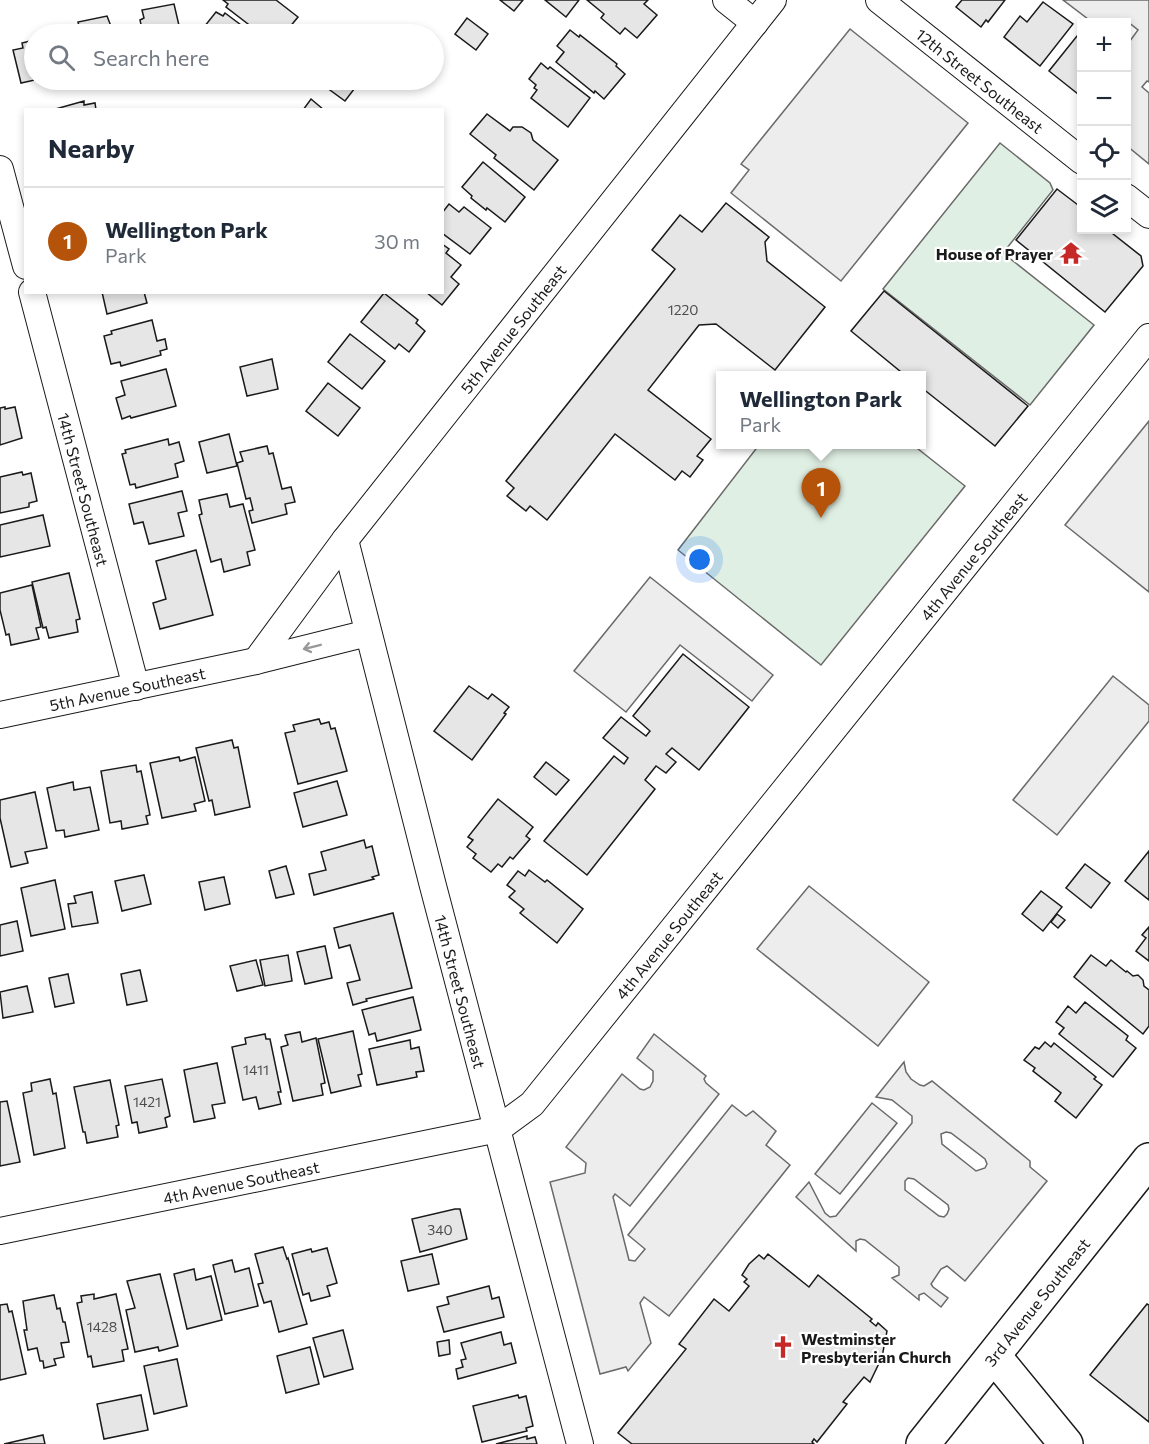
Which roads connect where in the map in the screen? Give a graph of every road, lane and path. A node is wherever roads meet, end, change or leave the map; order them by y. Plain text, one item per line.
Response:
1 (726, 0) edge
2 (773, 0) edge
3 (879, 0) edge
4 (755, 23) junction
5 (1077, 157) edge
6 (0, 169) edge
7 (1131, 201) edge
8 (5, 210) edge
9 (1149, 215) edge
10 (24, 261) edge
11 (33, 294) edge
12 (1149, 337) edge
13 (345, 540) junction
14 (368, 633) junction
15 (256, 662) junction
16 (136, 687) junction
17 (0, 715) edge
18 (498, 1129) junction
19 (1149, 1160) edge
20 (0, 1231) edge
21 (994, 1356) junction
22 (580, 1444) edge
23 (922, 1444) edge
24 (1066, 1444) edge

1 - 4 street
2 - 4 street, 5th Avenue Southeast
3 - 5 street, 12th Street Southeast
4 - 13 street, 5th Avenue Southeast
6 - 8 street
7 - 9 street
8 - 10 street
11 - 16 street, 14th Street Southeast
12 - 18 street, 4th Avenue Southeast
13 - 14 street, 14th Street Southeast
13 - 15 street, 5th Avenue Southeast
14 -> 15 street, 5th Avenue Southeast
14 - 18 street, 14th Street Southeast
15 - 16 street, 5th Avenue Southeast
16 - 17 street, 5th Avenue Southeast
18 - 20 street, 4th Avenue Southeast
18 - 22 street, 14th Street Southeast
19 - 21 main road, 3rd Avenue Southeast
21 - 23 main road, 3rd Avenue Southeast
21 - 24 main road

